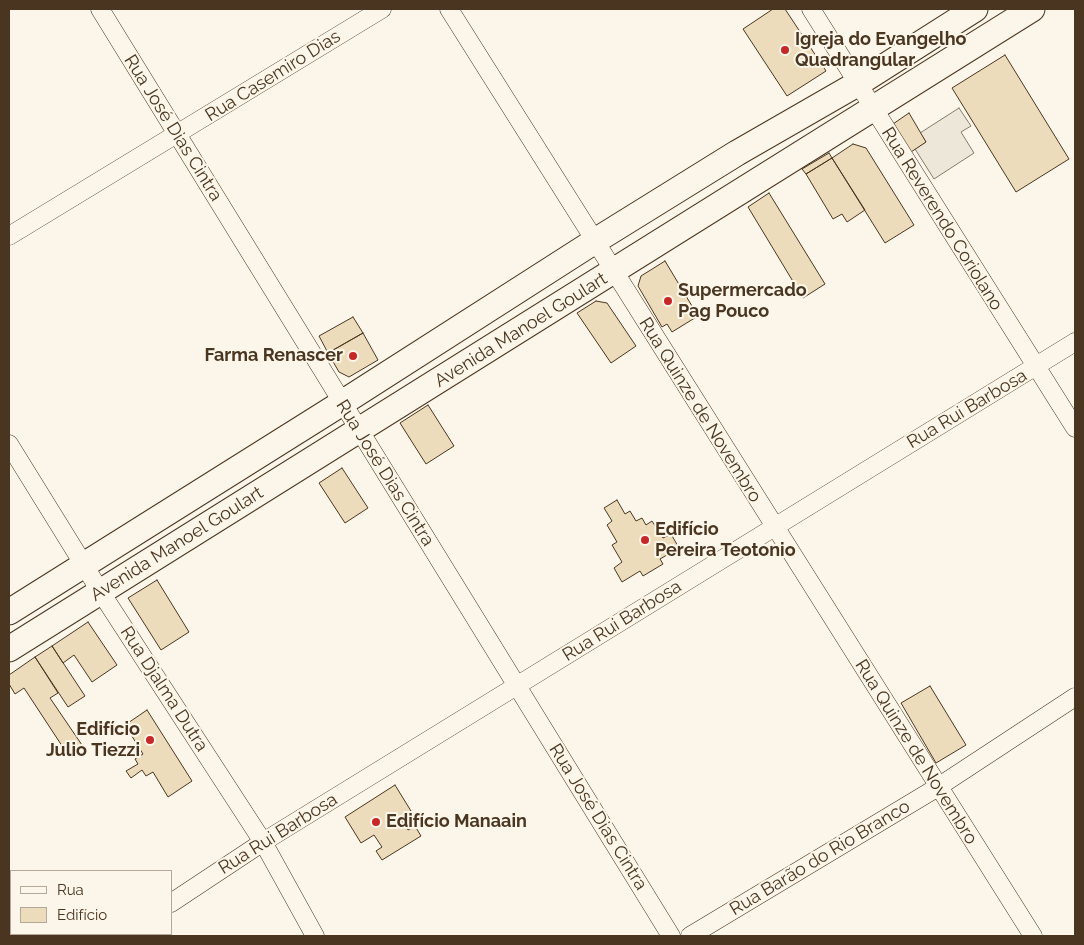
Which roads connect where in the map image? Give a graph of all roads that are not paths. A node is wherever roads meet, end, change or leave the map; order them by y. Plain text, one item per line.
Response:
1 (100, 9) edge
2 (382, 9) edge
3 (449, 9) edge
4 (811, 9) edge
5 (975, 9) edge
6 (1032, 9) edge
7 (857, 84) junction
8 (873, 108) junction
9 (177, 135) junction
10 (9, 236) edge
11 (594, 241) junction
12 (614, 273) junction
13 (1075, 342) edge
14 (1036, 367) junction
15 (342, 403) junction
16 (1075, 428) edge
17 (360, 431) junction
18 (9, 444) edge
19 (774, 527) junction
20 (84, 566) junction
21 (100, 591) junction
22 (9, 612) edge
23 (9, 649) edge
24 (518, 686) junction
25 (1075, 697) edge
26 (938, 787) junction
27 (263, 842) junction
28 (172, 902) edge
29 (315, 936) edge
30 (671, 936) edge
31 (690, 936) edge
32 (1033, 936) edge

1 - 9 street, Rua José Dias Cintra
2 - 9 street, Rua Casemiro Dias
3 - 11 street, Rua Quinze de Novembro
4 - 7 street, Rua Reverendo Coriolano
5 - 7 main road, Avenida Manoel Goulart
6 - 8 main road, Avenida Manoel Goulart
7 - 8 street, Rua Reverendo Coriolano
7 - 11 main road, Avenida Manoel Goulart
8 - 12 main road, Avenida Manoel Goulart
8 - 14 street, Rua Reverendo Coriolano
9 - 10 street, Rua Casemiro Dias
9 - 15 street, Rua José Dias Cintra
11 - 12 street, Rua Quinze de Novembro
11 - 15 main road, Avenida Manoel Goulart
12 - 17 main road, Avenida Manoel Goulart
12 - 19 street, Rua Quinze de Novembro
13 - 14 street, Rua Rui Barbosa
14 - 16 street, Rua Reverendo Coriolano
14 - 19 street, Rua Rui Barbosa
15 - 17 street, Rua José Dias Cintra
15 - 20 main road, Avenida Manoel Goulart
17 - 21 main road, Avenida Manoel Goulart
17 - 24 street, Rua José Dias Cintra
18 - 20 street, Rua Djalma Dutra
19 - 24 street, Rua Rui Barbosa
19 - 26 street, Rua Quinze de Novembro
20 - 21 street, Rua Djalma Dutra
20 - 22 main road, Avenida Manoel Goulart
21 - 23 main road, Avenida Manoel Goulart
21 - 27 street, Rua Djalma Dutra
24 - 27 street, Rua Rui Barbosa
24 - 30 street, Rua José Dias Cintra
25 - 26 street, Rua Barão do Rio Branco
26 - 31 street, Rua Barão do Rio Branco
26 - 32 street, Rua Quinze de Novembro
27 - 28 street, Rua Rui Barbosa
27 - 29 street, Rua Djalma Dutra

